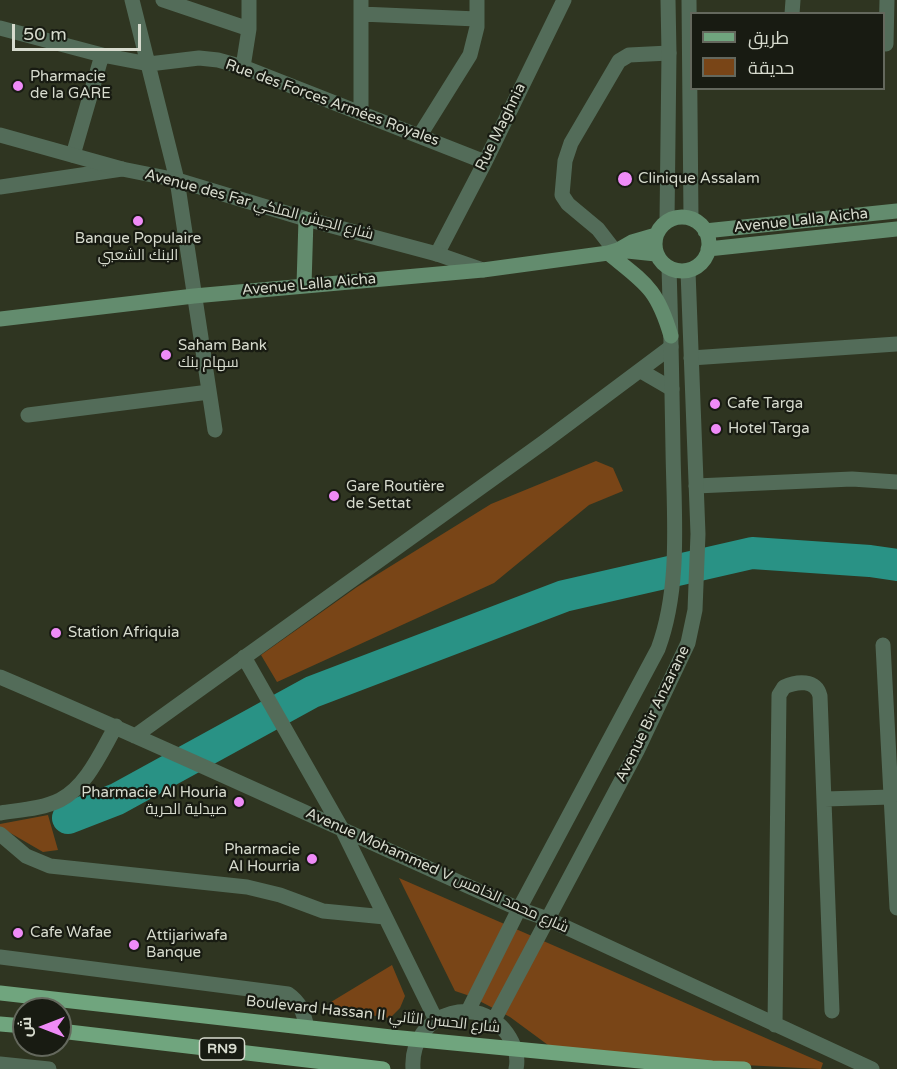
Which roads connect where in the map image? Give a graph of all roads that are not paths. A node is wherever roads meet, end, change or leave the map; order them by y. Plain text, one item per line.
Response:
1 (132, 0) edge
2 (163, 0) edge
3 (249, 0) edge
4 (477, 0) edge
5 (564, 0) edge
6 (668, 0) edge
7 (689, 0) edge
8 (887, 0) edge
9 (361, 7) edge
10 (477, 19) junction
11 (0, 28) edge
12 (249, 30) junction
13 (690, 40) edge
14 (889, 44) edge
15 (669, 53) junction
16 (102, 55) junction
17 (149, 64) junction
18 (243, 67) junction
19 (691, 90) edge
20 (361, 112) junction
21 (0, 135) edge
22 (420, 135) junction
23 (73, 155) junction
24 (485, 162) junction
25 (122, 169) junction
26 (177, 180) junction
27 (0, 187) edge
28 (897, 211) edge
29 (691, 218) junction
30 (306, 219) junction
31 (667, 221) junction
32 (897, 229) edge
33 (705, 231) junction
34 (656, 235) junction
35 (708, 249) junction
36 (614, 251) junction
37 (437, 254) junction
38 (656, 254) junction
39 (669, 268) junction
40 (483, 270) junction
41 (688, 271) junction
42 (304, 285) junction
43 (194, 296) junction
44 (0, 319) edge
45 (671, 342) junction
46 (897, 344) edge
47 (691, 358) junction
48 (641, 371) junction
49 (672, 389) junction
50 (209, 392) junction
51 (27, 415) dead end
52 (214, 430) dead end
53 (897, 482) edge
54 (696, 486) junction
55 (883, 645) dead end
56 (244, 657) junction
57 (0, 677) edge
58 (116, 726) junction
59 (141, 739) junction
60 (891, 797) junction
61 (825, 799) junction
62 (0, 813) edge
63 (344, 831) junction
64 (0, 834) edge
65 (897, 908) edge
66 (519, 909) junction
67 (385, 917) junction
68 (548, 919) junction
69 (0, 957) edge
70 (0, 993) edge
71 (468, 1011) junction
72 (831, 1011) dead end
73 (435, 1020) junction
74 (494, 1020) junction
75 (775, 1025) junction
76 (308, 1027) junction
77 (72, 1033) edge
78 (418, 1040) junction
79 (515, 1048) junction
80 (0, 1064) edge
81 (300, 1064) edge
82 (49, 1069) edge
83 (383, 1069) edge
84 (413, 1069) edge
85 (516, 1069) edge
86 (744, 1069) edge
87 (872, 1069) edge

1 - 17 street
2 - 12 street
3 - 12 street
4 - 10 street
5 - 24 street, Rue Maghnia
6 - 15 street
7 - 13 street
8 - 14 street
9 - 10 street
9 - 20 street
10 - 22 street
11 - 16 street, Rue des Forces Armées Royales
12 - 18 street
15 - 31 street
15 - 36 street
16 - 17 street, Rue des Forces Armées Royales
16 - 23 street
17 - 18 street, Rue des Forces Armées Royales
17 - 26 street
18 - 20 street, Rue des Forces Armées Royales
19 - 29 street
20 - 22 street, Rue des Forces Armées Royales
21 - 23 street, Avenue des Far شارع الجيش الملكي
22 - 24 street, Rue des Forces Armées Royales
23 - 25 street, Avenue des Far شارع الجيش الملكي
24 - 37 street, Rue Maghnia
25 - 26 street, Avenue des Far شارع الجيش الملكي
25 - 27 street
26 - 30 street, Avenue des Far شارع الجيش الملكي
26 - 43 street
28 - 33 main road, Avenue Lalla Aicha
29 - 31 main road
29 - 33 main road
30 - 37 street, Avenue des Far شارع الجيش الملكي
30 - 42 main road
31 - 34 main road
32 - 35 main road, Avenue Lalla Aicha
33 - 35 main road
34 - 36 main road
34 - 38 main road
35 - 41 main road
36 - 38 main road
36 - 40 main road, Avenue Lalla Aicha
36 - 45 main road
37 - 40 street, Avenue des Far شارع الجيش الملكي
38 - 39 main road
39 - 41 main road
39 - 45 street, Avenue Bir Anzarane
40 - 42 main road, Avenue Lalla Aicha
41 - 47 street, Avenue Bir Anzarane
42 - 43 main road, Avenue Lalla Aicha
43 - 44 main road, Avenue Lalla Aicha
43 - 50 street
45 - 48 street
45 - 49 street, Avenue Bir Anzarane
46 - 47 street
47 - 54 street, Avenue Bir Anzarane
48 - 49 street
48 - 56 street
49 - 66 street, Avenue Bir Anzarane
50 - 51 street
50 - 52 street
53 - 54 street
54 - 68 street, Avenue Bir Anzarane
55 - 60 street
56 - 59 street
56 - 63 street
57 - 58 street, Avenue Mohammed V شارع محمد الخامس
58 - 59 street, Avenue Mohammed V شارع محمد الخامس
58 - 62 street
59 - 63 street, Avenue Mohammed V شارع محمد الخامس
60 - 61 street
60 - 65 street
61 - 72 street
61 - 75 street
63 - 66 street, Avenue Mohammed V شارع محمد الخامس
63 - 67 street
64 - 67 street
66 - 68 street, Avenue Mohammed V شارع محمد الخامس
66 - 71 street, Avenue Bir Anzarane
67 - 73 street
68 - 74 street, Avenue Bir Anzarane
68 - 75 street, Avenue Mohammed V شارع محمد الخامس
69 - 76 street
70 - 76 main road, Boulevard Hassan II شارع الحسن الثاني / RN9
71 - 73 street
71 - 74 street
73 - 78 street
74 - 79 street
75 - 87 street, Avenue Mohammed V شارع محمد الخامس
76 - 78 main road, Boulevard Hassan II شارع الحسن الثاني / RN9
77 - 81 main road, RN9
78 - 79 main road, Boulevard Hassan II شارع الحسن الثاني / RN9
78 - 84 street
79 - 85 street
79 - 86 main road, Boulevard Hassan II شارع الحسن الثاني / RN9
80 - 82 street
81 - 83 main road, RN9

